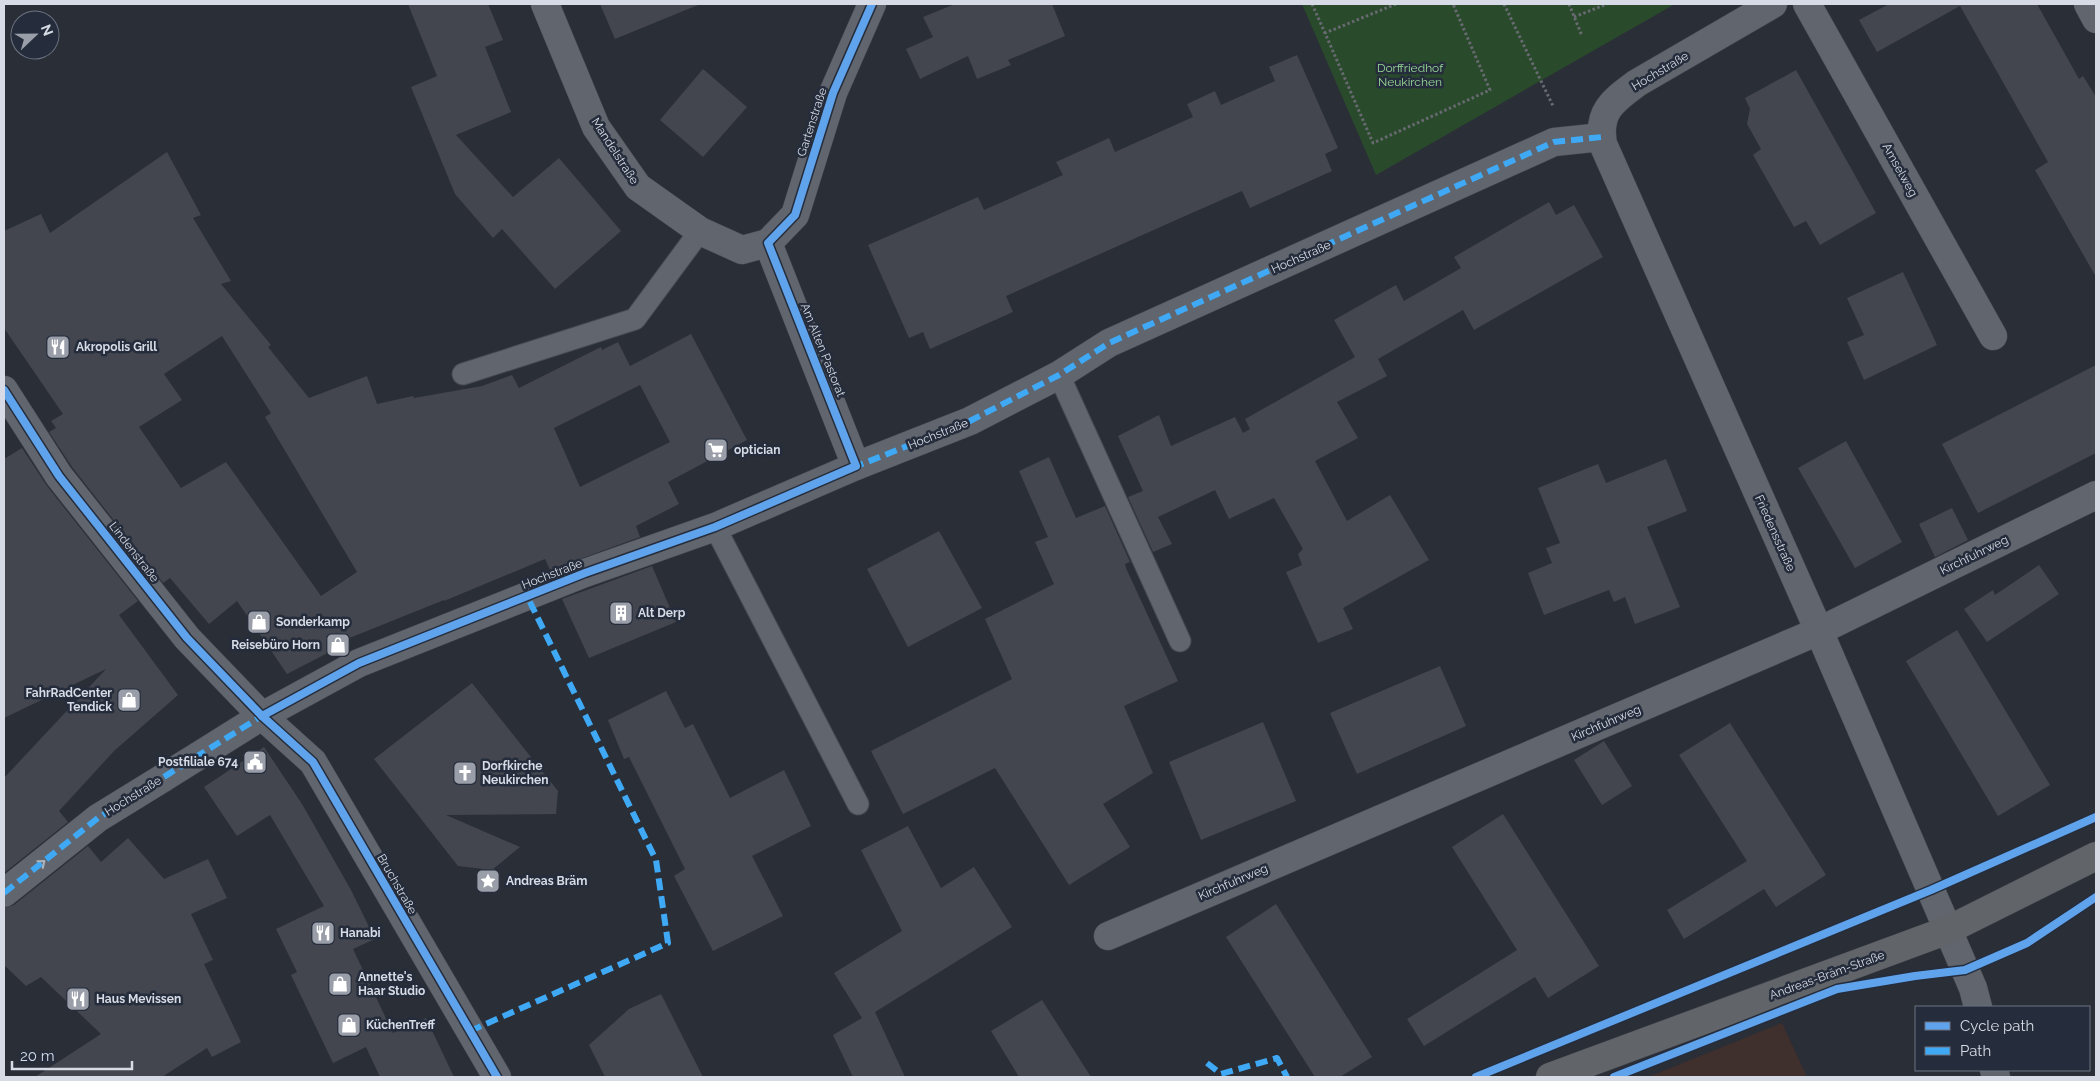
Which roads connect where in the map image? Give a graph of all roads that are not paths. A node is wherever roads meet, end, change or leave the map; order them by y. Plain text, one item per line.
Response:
1 (545, 4) edge
2 (872, 4) edge
3 (1773, 4) edge
4 (1807, 4) edge
5 (2088, 4) edge
6 (2096, 18) edge
7 (1602, 137) junction
8 (700, 232) junction
9 (768, 243) junction
10 (1993, 336) dead end
11 (462, 374) dead end
12 (1060, 375) junction
13 (4, 390) edge
14 (856, 466) junction
15 (2096, 495) edge
16 (715, 527) junction
17 (1819, 631) junction
18 (1180, 641) dead end
19 (262, 716) junction
20 (858, 804) dead end
21 (2096, 856) edge
22 (4, 893) edge
23 (1948, 930) junction
24 (1108, 936) dead end
25 (1978, 1006) edge
26 (496, 1077) edge
27 (1550, 1077) edge

1 - 8 street, Mandelstraße
2 - 9 street, Gartenstraße
3 - 7 street, Hochstraße
4 - 10 street, Amselweg
5 - 6 street
7 - 12 street, Hochstraße
7 - 17 street, Friedensstraße
8 - 9 street, Mandelstraße
8 - 11 lane
9 - 14 street, Am Alten Pastorat
12 - 14 street, Hochstraße
12 - 18 lane
13 - 19 street, Lindenstraße
14 - 16 street, Hochstraße
15 - 17 street, Kirchfuhrweg
16 - 19 street, Hochstraße
16 - 20 lane
17 - 23 street, Friedensstraße
17 - 24 street, Kirchfuhrweg
22 -> 19 street, Hochstraße
19 - 26 street, Bruchstraße
21 - 23 main road, Andreas-Bräm-Straße
23 - 25 street, Friedensstraße
23 - 27 main road, Andreas-Bräm-Straße

